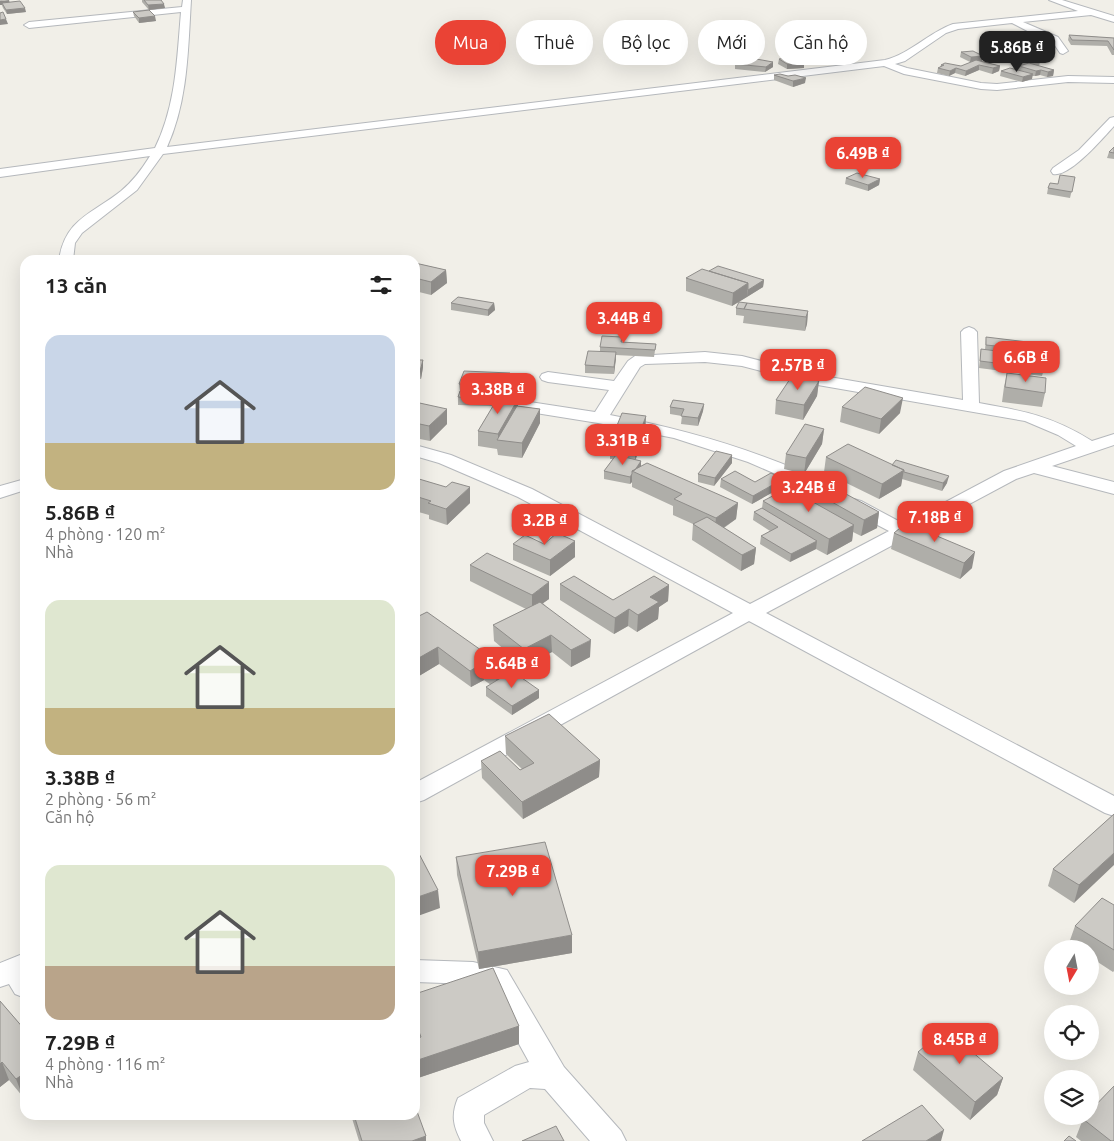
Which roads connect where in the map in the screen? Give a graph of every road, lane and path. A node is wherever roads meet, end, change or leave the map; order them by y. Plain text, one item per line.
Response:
1 (1053, 0) edge
2 (187, 4) edge
3 (1092, 12) junction
4 (1114, 19) edge
5 (1013, 20) junction
6 (29, 25) dead end
7 (1063, 51) dead end
8 (885, 63) junction
9 (1114, 80) edge
10 (1114, 120) edge
11 (159, 151) junction
12 (1057, 171) dead end
13 (0, 173) edge
14 (67, 255) edge
15 (968, 332) dead end
16 (548, 377) dead end
17 (619, 387) junction
18 (517, 405) edge
19 (971, 407) junction
20 (601, 416) junction
21 (1114, 439) edge
22 (1089, 448) junction
23 (420, 452) edge
24 (1034, 467) junction
25 (20, 486) edge
26 (1114, 488) edge
27 (0, 492) edge
28 (903, 531) junction
29 (749, 613) junction
30 (420, 791) edge
31 (1114, 807) edge
32 (420, 971) edge
33 (553, 1076) junction
34 (478, 1141) edge
35 (610, 1141) edge

1 - 3 street
2 - 6 street
2 - 11 street
3 - 4 street
3 - 5 street
5 - 7 street
5 - 8 street
8 - 9 street
8 - 11 street
10 - 12 street
11 - 13 street
11 - 14 street
15 - 19 street
16 - 17 street
17 - 19 street
17 - 20 street
18 - 20 street
19 - 22 street
20 - 28 street
21 - 22 street
22 - 24 street
23 - 29 street
24 - 26 street
24 - 28 street
25 - 27 street
28 - 29 street
29 - 30 street
29 - 31 street
32 - 33 street
33 - 34 street
33 - 35 street

